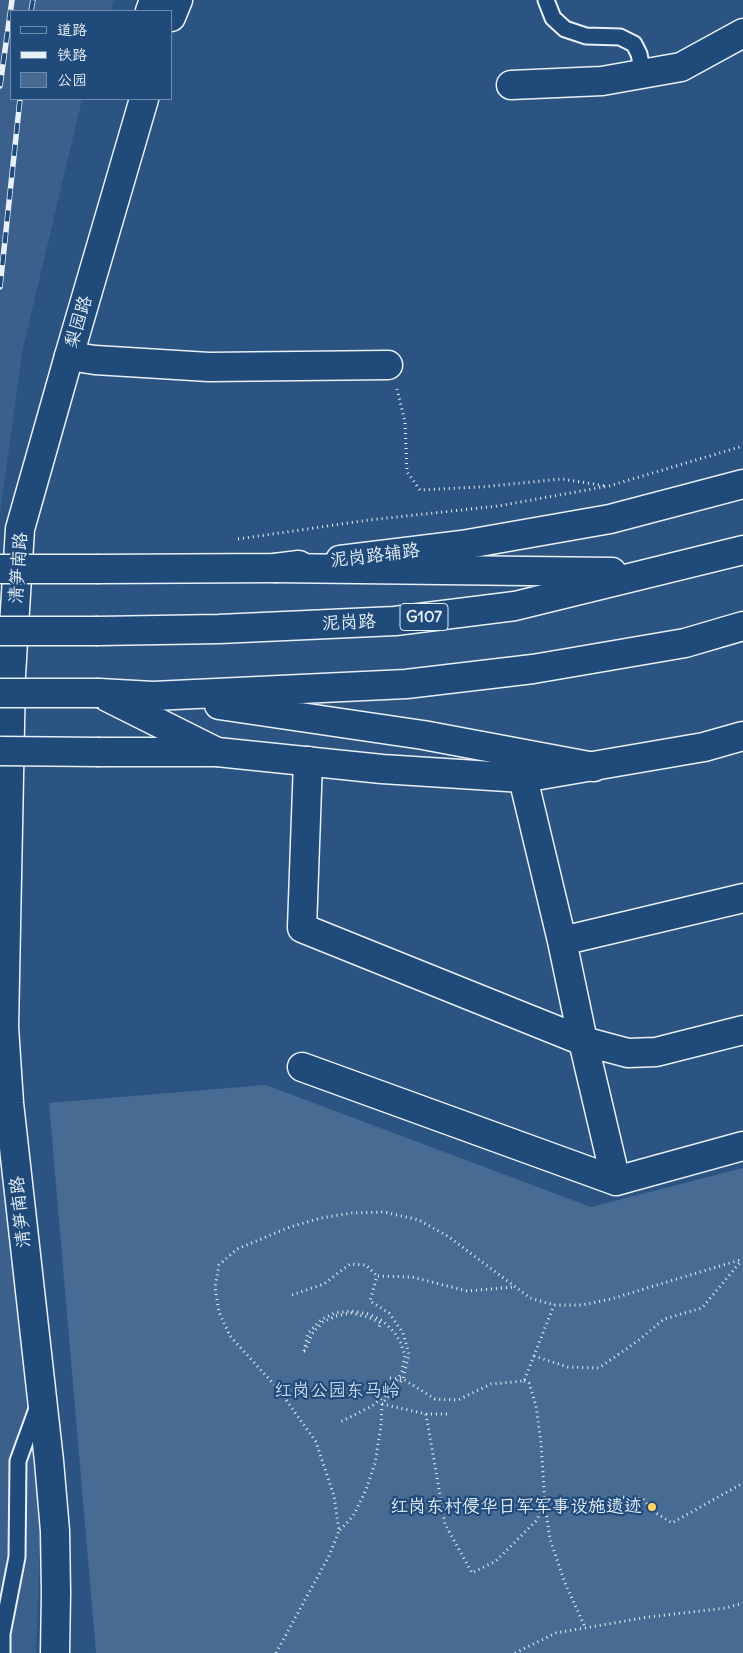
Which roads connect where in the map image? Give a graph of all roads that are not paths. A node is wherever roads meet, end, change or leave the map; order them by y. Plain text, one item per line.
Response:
1 (178, 0) edge
2 (546, 0) edge
3 (172, 15) edge
4 (743, 33) edge
5 (643, 74) junction
6 (511, 85) dead end
7 (126, 100) edge
8 (144, 100) edge
9 (69, 356) junction
10 (388, 365) road end
11 (743, 484) edge
12 (743, 550) edge
13 (275, 568) junction
14 (0, 569) edge
15 (651, 573) junction
16 (743, 626) edge
17 (0, 631) edge
18 (0, 693) edge
19 (99, 693) junction
20 (153, 696) junction
21 (743, 736) edge
22 (0, 751) edge
23 (217, 752) junction
24 (308, 762) junction
25 (594, 767) junction
26 (523, 778) junction
27 (743, 898) edge
28 (562, 941) junction
29 (743, 1030) edge
30 (583, 1041) junction
31 (302, 1067) dead end
32 (743, 1146) edge
33 (616, 1181) junction
34 (42, 1395) junction
35 (2, 1653) edge
36 (55, 1653) edge

1 - 3 main road
2 - 5 lane
4 - 5 main road
5 - 6 main road
7 - 9 main road, 梨园路
8 - 9 main road, 梨园路
9 - 10 main road
9 - 34 main road, 清笋南路
11 - 13 main road, 泥岗路辅路
12 - 15 main road, 泥岗路 / G107
13 - 14 main road, 泥岗路辅路, bridge
13 - 15 main road
15 - 17 main road, 泥岗路 / G107, bridge
16 - 20 main road
18 - 19 main road, bridge
19 - 20 main road
19 - 23 main road
20 - 25 main road
21 - 25 main road
22 - 23 main road, bridge
23 - 24 main road
24 - 26 main road
24 - 30 main road
25 - 26 main road
26 - 28 main road
27 - 28 main road
28 - 30 main road
29 - 30 main road
30 - 33 main road
31 - 33 main road
32 - 33 main road
34 - 35 lane
34 - 36 main road, 清笋南路

